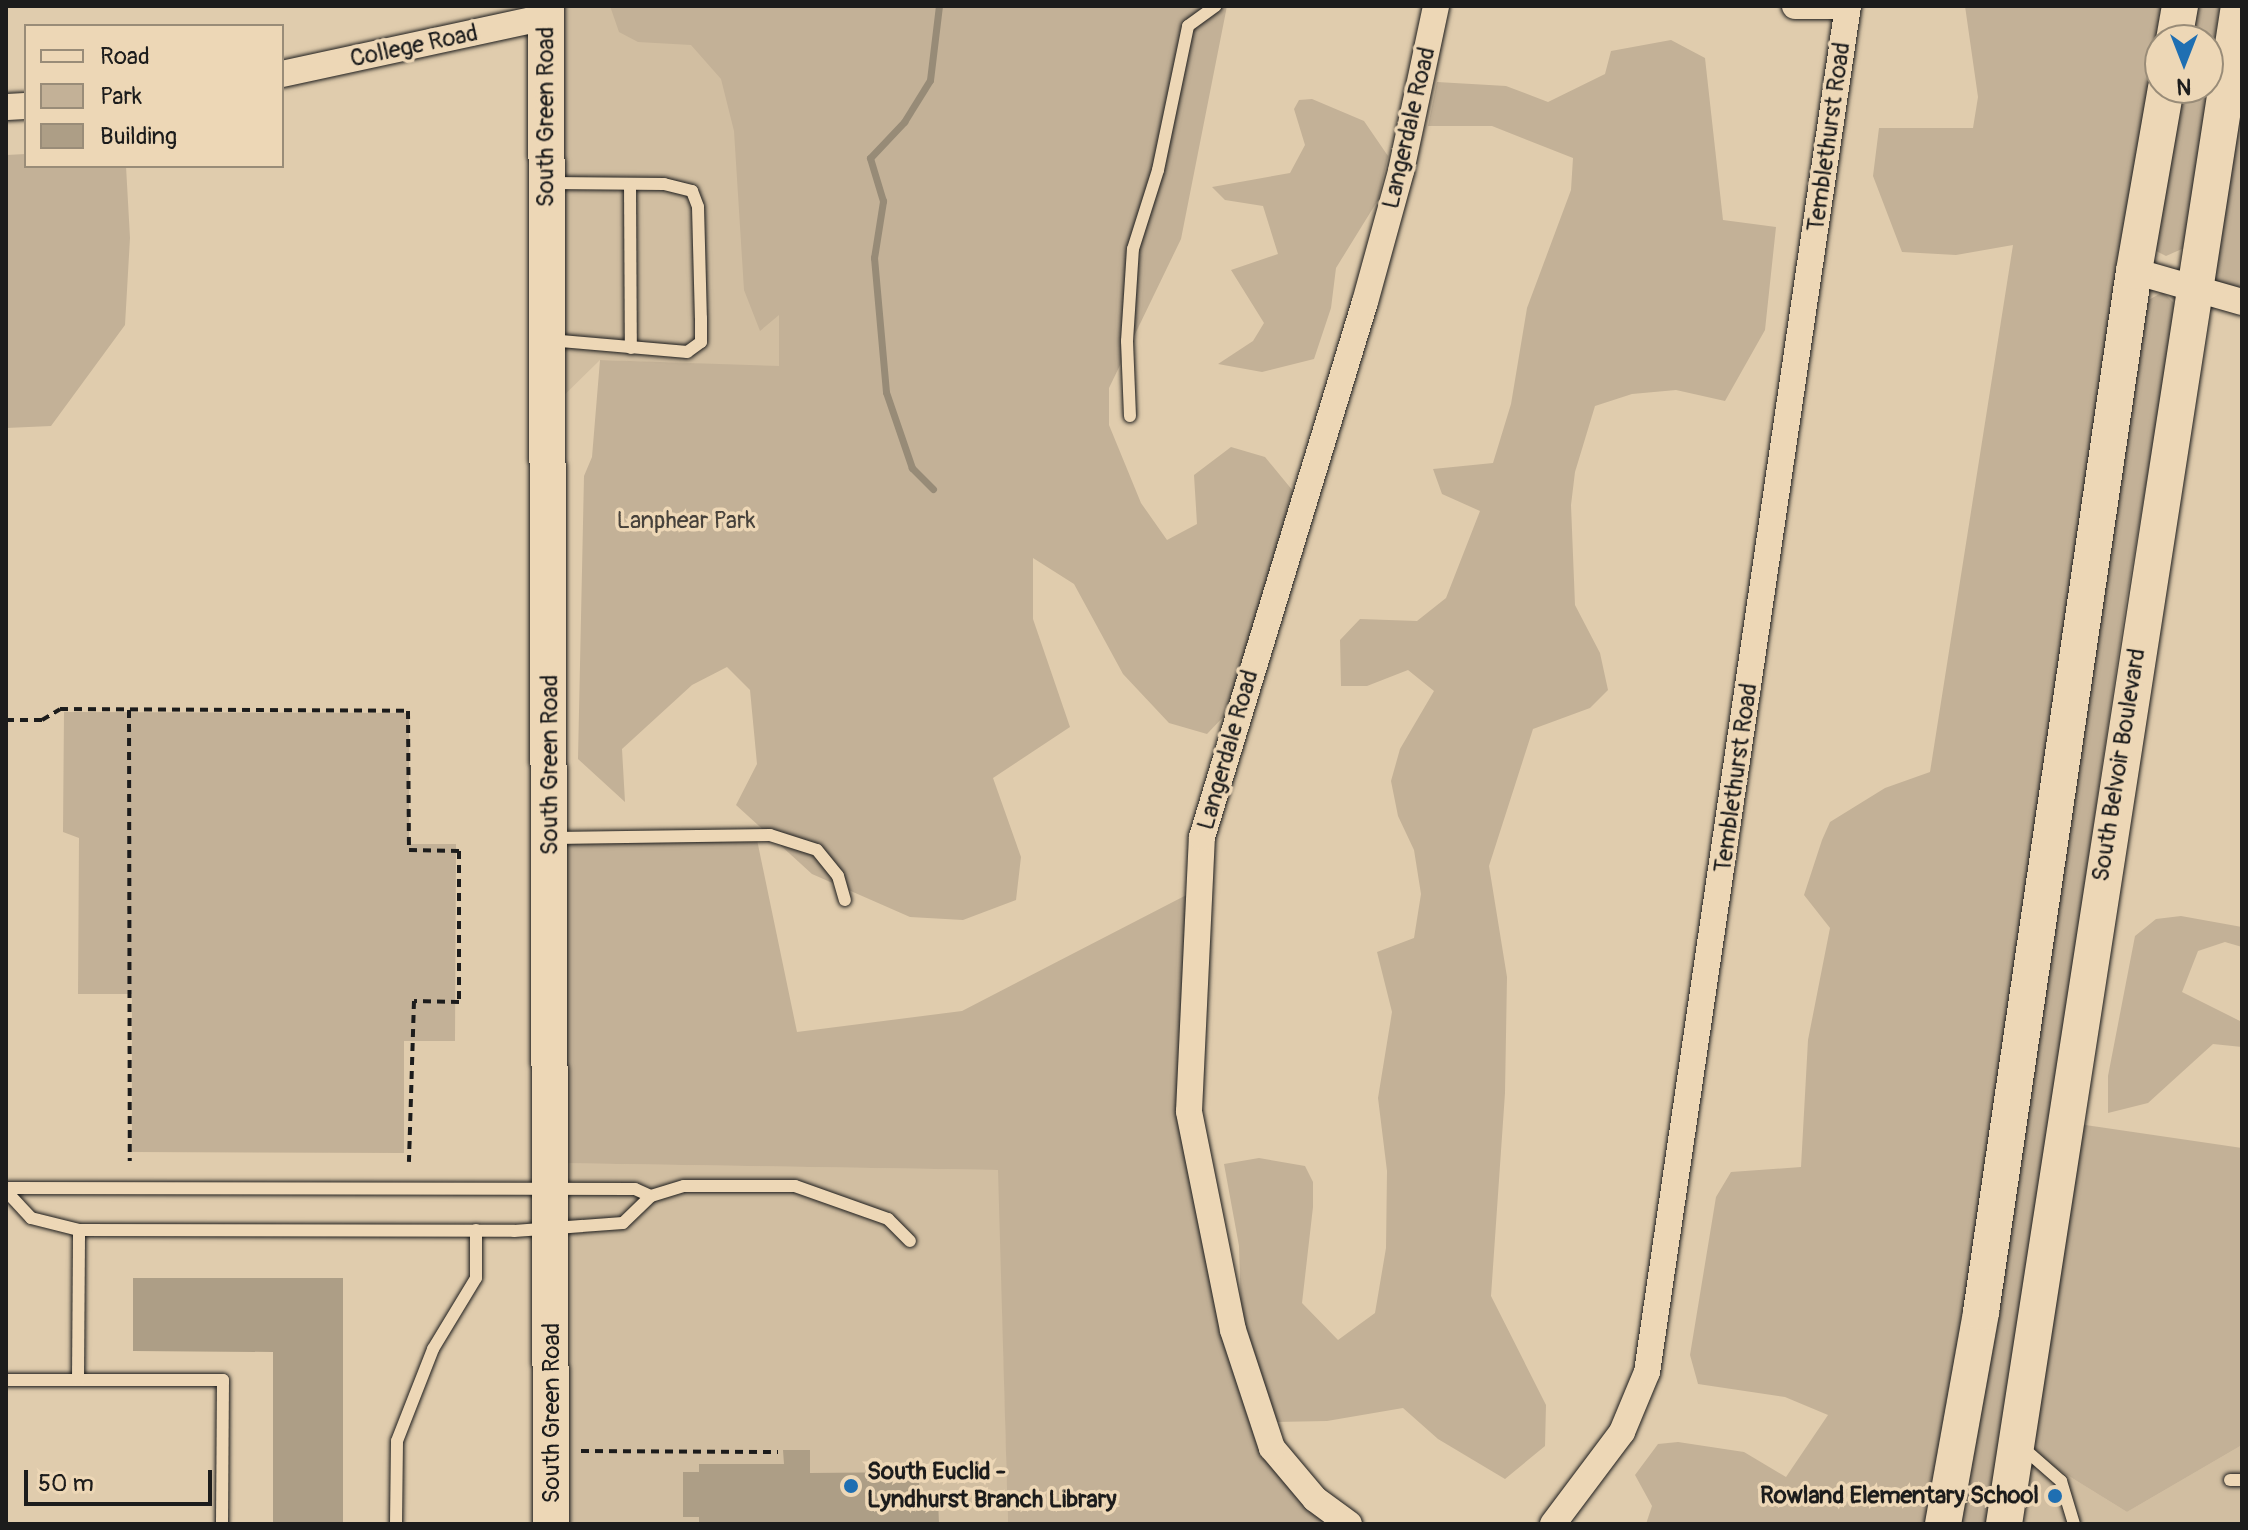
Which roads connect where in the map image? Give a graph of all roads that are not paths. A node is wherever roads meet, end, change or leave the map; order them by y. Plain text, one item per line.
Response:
1 (1216, 6) edge
2 (1436, 6) edge
3 (1795, 6) edge
4 (1848, 6) edge
5 (2239, 6) edge
6 (546, 12) edge
7 (284, 74) edge
8 (2163, 104) edge
9 (547, 183) junction
10 (630, 184) junction
11 (2134, 271) junction
12 (2196, 291) junction
13 (2242, 302) edge
14 (547, 340) junction
15 (631, 348) junction
16 (1130, 416) dead end
17 (551, 838) junction
18 (845, 900) dead end
19 (6, 1190) edge
20 (552, 1191) junction
21 (651, 1196) junction
22 (79, 1230) junction
23 (476, 1230) junction
24 (552, 1230) junction
25 (910, 1241) dead end
26 (6, 1380) edge
27 (78, 1380) junction
28 (2017, 1444) junction
29 (222, 1524) edge
30 (396, 1524) edge
31 (551, 1524) edge
32 (1349, 1524) edge
33 (1553, 1524) edge
34 (1943, 1524) edge
35 (2004, 1524) edge
36 (2074, 1524) edge

1 - 16 lane
2 - 32 street, Langerdale Road
3 - 4 street
4 - 33 street, Temblethurst Road
5 - 12 street, South Belvoir Boulevard
6 - 7 street, College Road
6 - 9 street, South Green Road
8 - 11 street
9 - 10 lane
9 - 14 street, South Green Road
10 - 15 lane
10 - 15 lane
11 - 12 street
11 - 34 street
12 - 13 street
12 - 28 street, South Belvoir Boulevard
14 - 15 lane
14 - 17 street, South Green Road
17 - 18 lane
17 - 20 street, South Green Road
19 - 20 lane
19 - 22 lane
20 - 21 lane
20 - 24 street, South Green Road
21 - 24 lane
21 - 25 lane
22 - 23 lane
22 - 27 lane
23 - 24 lane
23 - 30 lane
24 - 31 street, South Green Road
26 - 27 lane
27 - 29 lane
28 - 35 street, South Belvoir Boulevard
28 - 36 lane

